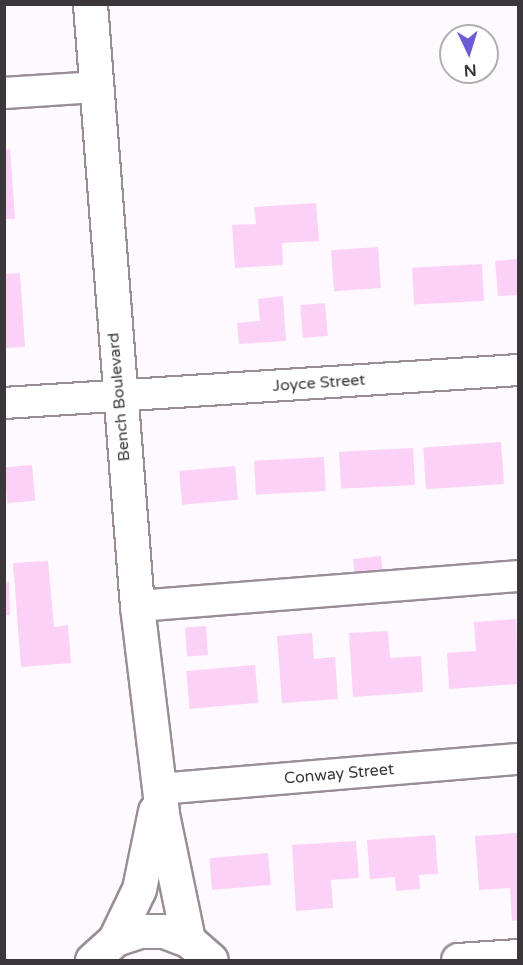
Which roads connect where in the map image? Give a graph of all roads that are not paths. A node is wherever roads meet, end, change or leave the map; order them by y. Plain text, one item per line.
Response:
1 (90, 4) edge
2 (96, 87) junction
3 (4, 93) edge
4 (519, 370) edge
5 (119, 397) junction
6 (4, 403) edge
7 (519, 576) edge
8 (137, 606) junction
9 (519, 759) edge
10 (159, 789) junction
11 (97, 954) edge
12 (206, 954) edge
13 (519, 956) edge
14 (458, 960) edge

1 - 2 main road, Bench Boulevard
2 - 3 street
2 - 5 main road, Bench Boulevard
4 - 5 street, Joyce Street
5 - 6 street, Joyce Street
5 - 8 main road, Bench Boulevard
7 - 8 street
8 - 10 main road, Bench Boulevard
9 - 10 street, Conway Street
10 - 11 main road, Bench Boulevard
10 - 12 main road, Bench Boulevard
11 - 12 main road
13 - 14 main road

